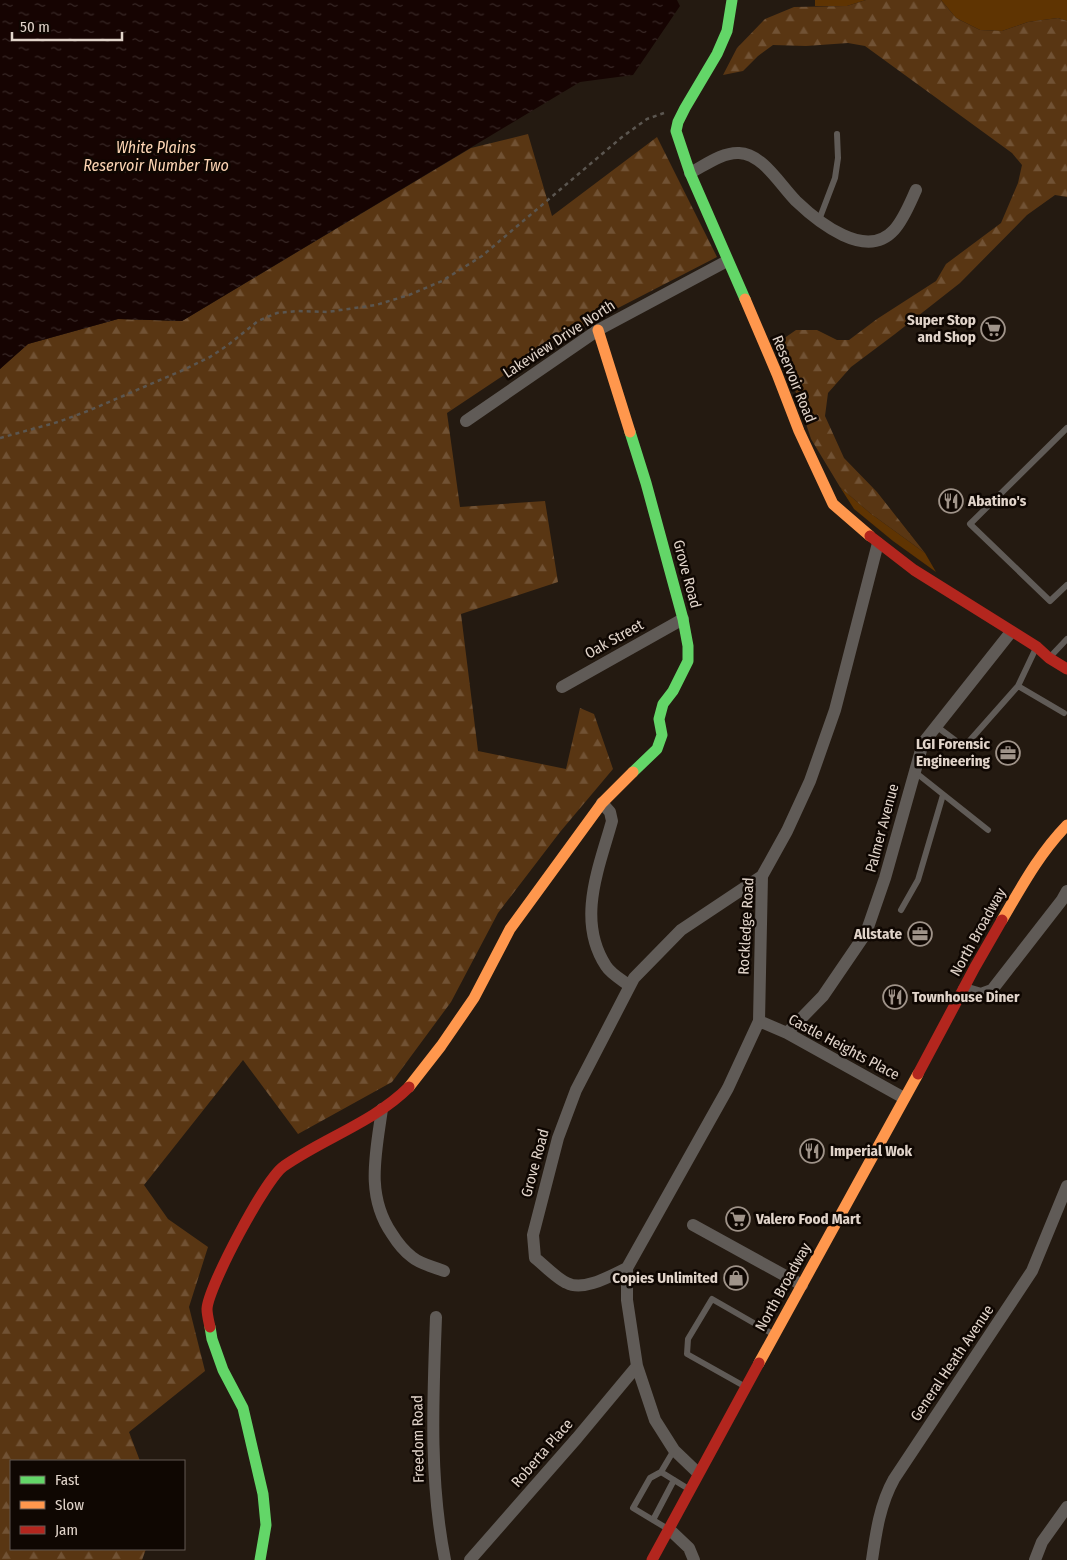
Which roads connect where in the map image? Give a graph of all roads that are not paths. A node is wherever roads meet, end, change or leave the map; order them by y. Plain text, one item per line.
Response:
1 (732, 0) edge
2 (838, 134) dead end
3 (690, 173) junction
4 (916, 190) dead end
5 (819, 220) junction
6 (727, 261) junction
7 (598, 330) junction
8 (466, 421) dead end
9 (1067, 428) edge
10 (878, 544) junction
11 (1067, 585) edge
12 (683, 619) junction
13 (1011, 632) junction
14 (1067, 639) edge
15 (1037, 647) junction
16 (1049, 658) junction
17 (1067, 669) edge
18 (1018, 686) junction
19 (562, 687) dead end
20 (1064, 712) dead end
21 (936, 726) junction
22 (914, 771) junction
23 (943, 794) junction
24 (602, 803) junction
25 (1067, 825) edge
26 (988, 830) dead end
27 (762, 876) junction
28 (1067, 892) edge
29 (901, 910) dead end
30 (630, 986) junction
31 (964, 989) junction
32 (764, 1024) junction
33 (787, 1033) junction
34 (904, 1098) junction
35 (382, 1109) junction
36 (1067, 1186) edge
37 (693, 1225) dead end
38 (627, 1268) junction
39 (444, 1271) dead end
40 (802, 1285) junction
41 (436, 1317) dead end
42 (774, 1335) junction
43 (637, 1366) junction
44 (746, 1387) junction
45 (674, 1450) junction
46 (661, 1472) junction
47 (698, 1473) junction
48 (674, 1480) junction
49 (690, 1490) junction
50 (1067, 1507) edge
51 (653, 1520) junction
52 (670, 1529) junction
53 (260, 1560) edge
54 (445, 1560) edge
55 (470, 1560) edge
56 (652, 1560) edge
57 (694, 1560) edge
58 (872, 1560) edge
59 (1035, 1560) edge

1 - 3 street, Reservoir Road
2 - 5 lane
3 - 5 street
3 - 6 street, Reservoir Road
4 - 5 street
6 - 7 street, Lakeview Drive North
6 - 10 street, Reservoir Road
7 - 8 street, Lakeview Drive North
7 - 12 street, Grove Road
9 - 11 lane
10 - 13 street, Reservoir Road
10 - 27 street, Rockledge Road
12 - 19 street, Oak Street
12 - 24 street, Grove Road
13 - 15 street, Reservoir Road
13 - 21 street, Palmer Avenue
14 - 16 lane
15 - 16 street, Reservoir Road
15 - 18 lane
16 - 17 street, Reservoir Road
18 - 20 lane
18 - 21 lane
21 - 22 street, Palmer Avenue
22 - 23 lane
22 - 33 street, Palmer Avenue
23 - 26 lane
23 - 29 lane
24 - 30 street
24 - 35 street, Grove Road
25 - 31 street, North Broadway
27 - 30 street, Grove Road
27 - 32 street, Rockledge Road
28 - 31 street
30 - 38 street, Grove Road
31 - 34 street, North Broadway
32 - 33 street, Castle Heights Place
32 - 38 street, Rockledge Road
33 - 34 street, Castle Heights Place
34 - 40 street, North Broadway
35 - 39 street
35 - 53 street, Grove Road
36 - 58 street, General Heath Avenue
37 - 40 street
38 - 43 street
40 - 42 street, North Broadway
41 - 54 street, Freedom Road
42 - 44 street, North Broadway
42 - 44 lane
43 - 45 street
43 - 55 street, Roberta Place
44 - 47 street, North Broadway
45 - 46 lane
45 - 47 street
46 - 48 lane
46 - 51 lane
47 - 49 street, North Broadway
48 - 49 lane
48 - 51 lane
49 - 52 street, North Broadway
50 - 59 street
51 - 52 lane
52 - 56 street, North Broadway
52 - 57 street

